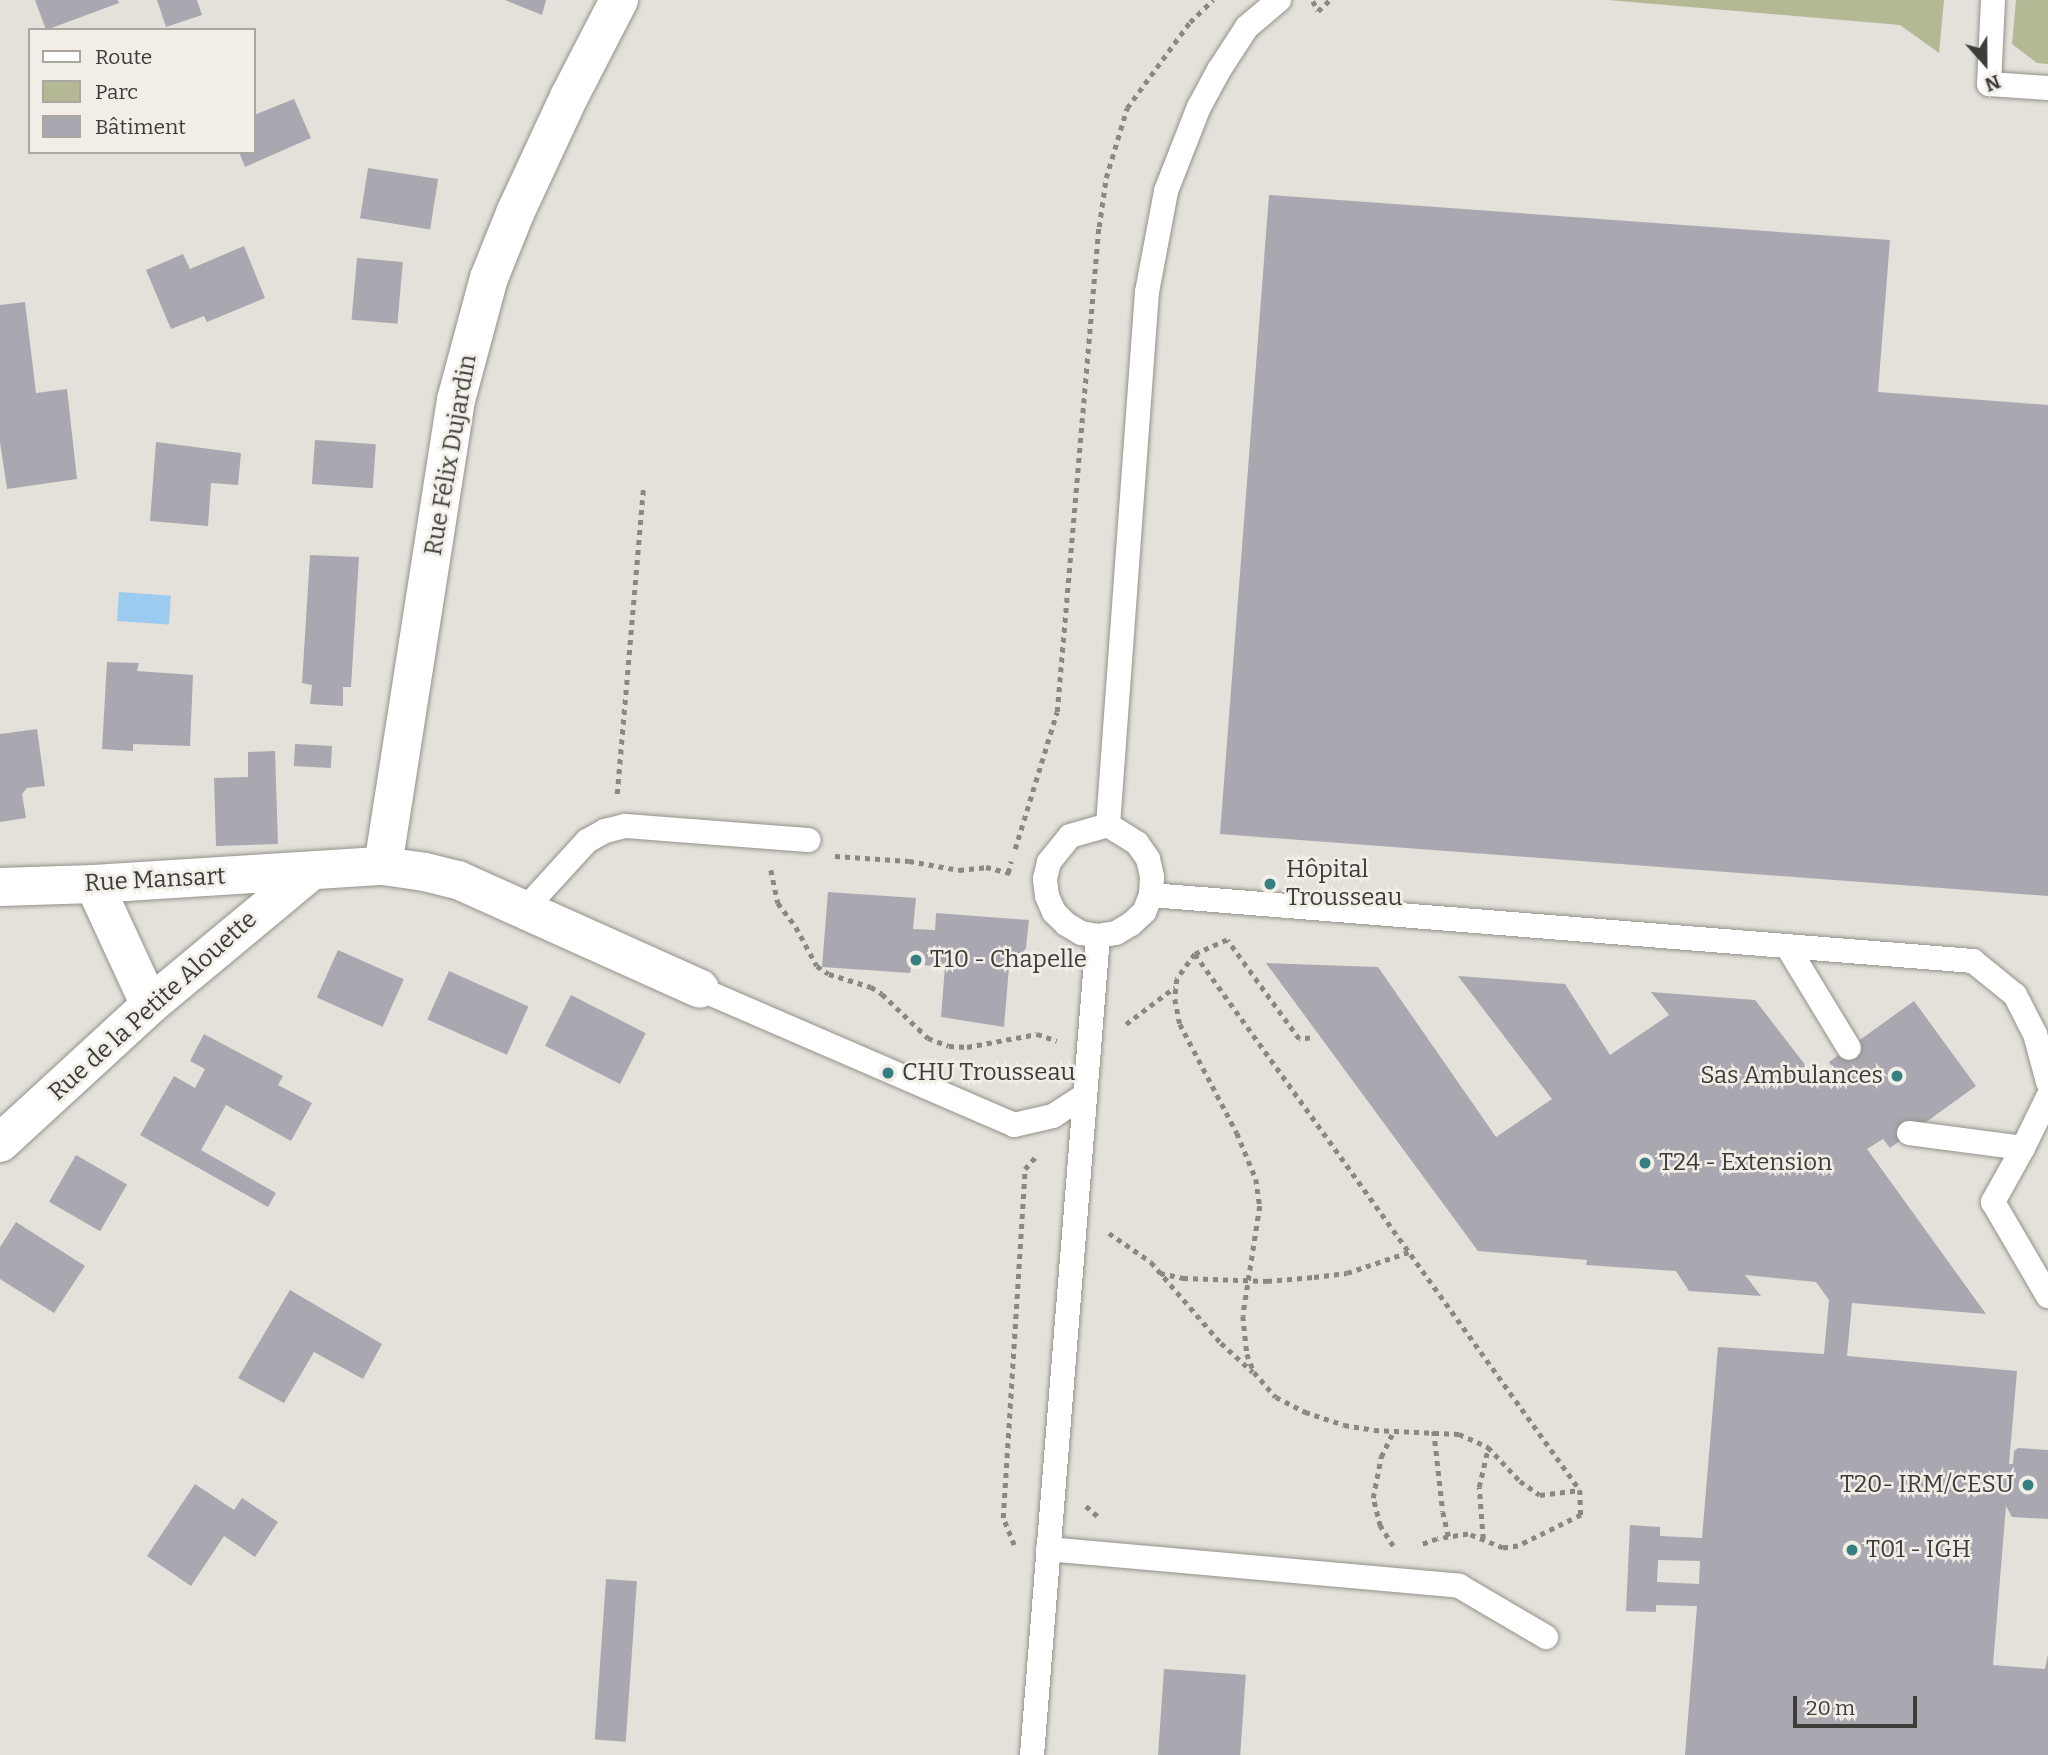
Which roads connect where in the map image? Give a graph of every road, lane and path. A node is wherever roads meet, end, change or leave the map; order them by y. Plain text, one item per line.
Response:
1 (619, 0) edge
2 (1213, 0) edge
3 (1279, 0) edge
4 (1313, 0) edge
5 (1330, 0) edge
6 (1993, 0) edge
7 (2048, 88) edge
8 (643, 488) dead end
9 (1108, 825) junction
10 (615, 828) junction
11 (768, 836) junction
12 (808, 840) joint
13 (383, 866) junction
14 (310, 872) junction
15 (1007, 873) junction
16 (1045, 879) junction
17 (94, 884) junction
18 (0, 887) edge
19 (1151, 895) junction
20 (524, 910) junction
21 (1098, 936) junction
22 (1787, 946) junction
23 (1195, 954) junction
24 (700, 989) joint
25 (150, 1005) junction
26 (1310, 1038) dead end
27 (1849, 1048) dead end
28 (1089, 1052) junction
29 (2048, 1082) edge
30 (1085, 1095) junction
31 (2048, 1097) edge
32 (1909, 1133) dead end
33 (0, 1143) edge
34 (1042, 1148) dead end
35 (2023, 1148) junction
36 (1108, 1233) dead end
37 (1409, 1252) junction
38 (1160, 1273) junction
39 (1250, 1279) junction
40 (2048, 1296) edge
41 (1254, 1372) junction
42 (1395, 1430) junction
43 (1434, 1432) junction
44 (1488, 1447) junction
45 (1580, 1490) junction
46 (1053, 1494) junction
47 (1110, 1524) dead end
48 (1449, 1537) junction
49 (1483, 1540) junction
50 (1048, 1549) junction
51 (1014, 1559) dead end
52 (1546, 1637) dead end
53 (1032, 1755) edge

1 - 13 street, Rue Félix Dujardin
2 - 15 path
3 - 9 lane
4 - 5 path
6 - 7 lane
8 - 10 path
9 - 16 lane
9 - 19 lane
10 - 11 lane
10 - 20 lane
11 - 12 lane
11 - 28 path
12 - 15 path
13 - 14 street
13 - 20 street
14 - 17 street, Rue Mansart
14 - 25 street, Rue de la Petite Alouette
15 - 16 path
16 - 21 lane
17 - 18 street, Rue Mansart
17 - 25 street
19 - 21 lane
19 - 22 lane
20 - 24 street
21 - 28 lane
22 - 27 lane
22 - 29 lane
23 - 26 path
23 - 37 path
23 - 39 path
24 - 30 lane
25 - 33 street, Rue de la Petite Alouette
28 - 30 lane
30 - 46 lane
31 - 35 lane
32 - 35 lane
34 - 51 path
35 - 40 lane
36 - 38 path
37 - 39 path
37 - 45 path
38 - 39 path
38 - 41 path
39 - 41 path
41 - 42 path
42 - 43 path
42 - 48 path
43 - 44 path
43 - 48 path
44 - 45 path
44 - 49 path
45 - 49 path
46 - 47 path
46 - 50 lane
48 - 49 path
50 - 52 lane
50 - 53 lane

